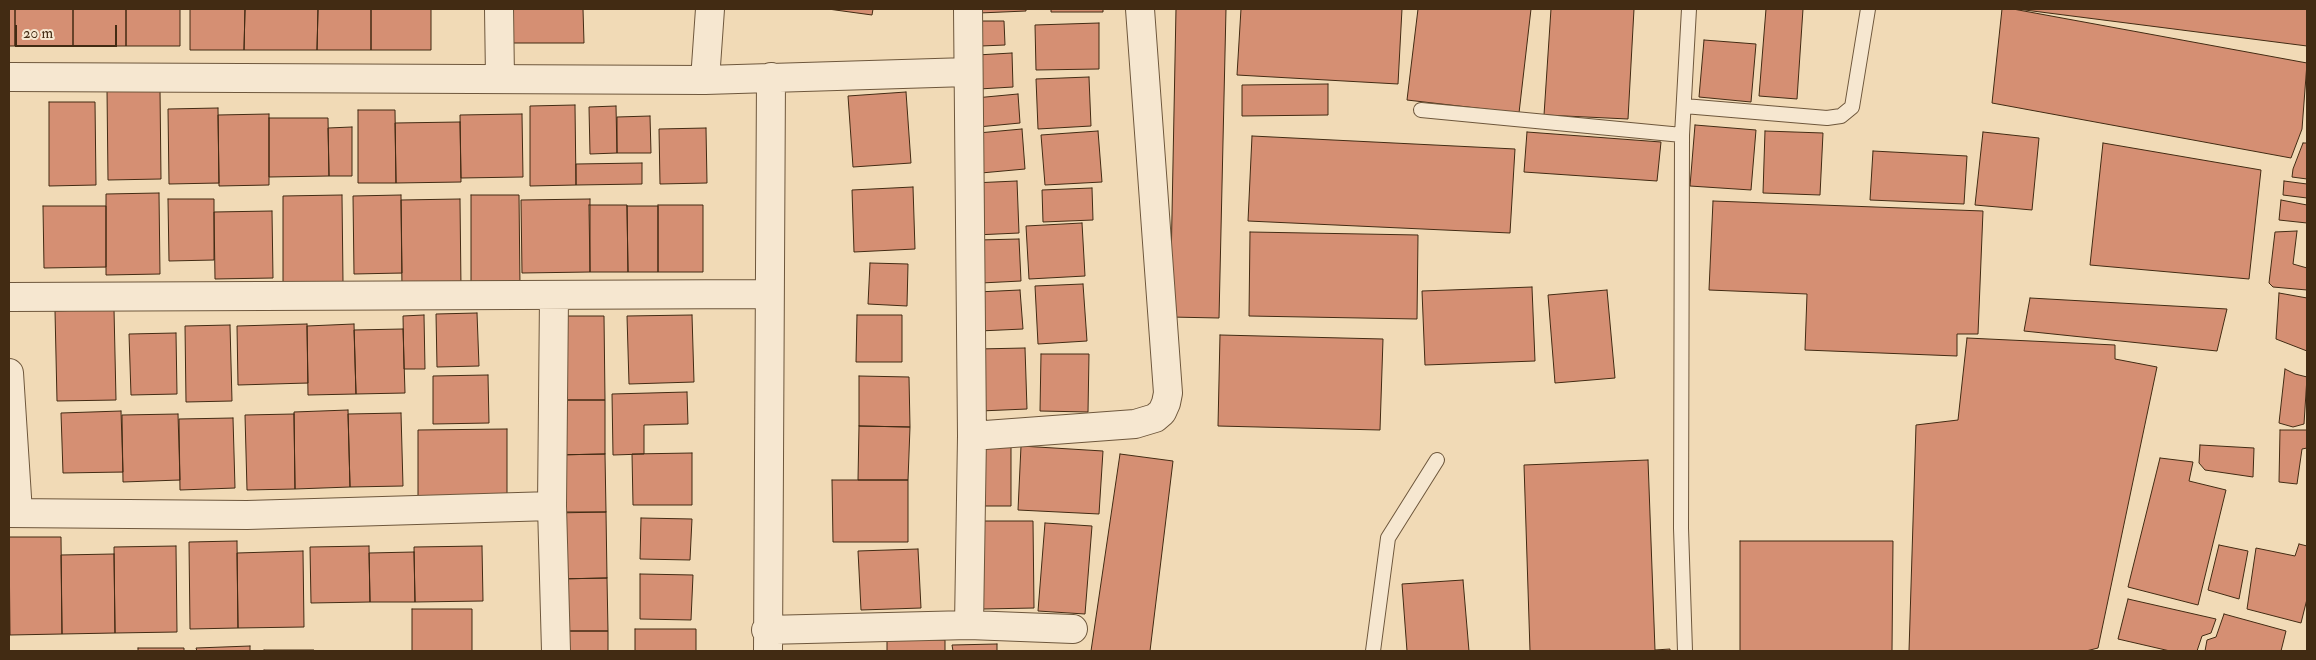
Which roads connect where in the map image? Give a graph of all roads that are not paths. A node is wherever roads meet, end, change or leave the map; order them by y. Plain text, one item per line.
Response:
1 (499, 9) edge
2 (710, 9) edge
3 (968, 9) edge
4 (1140, 9) edge
5 (1689, 9) edge
6 (1868, 9) edge
7 (968, 72) junction
8 (9, 77) edge
9 (771, 77) junction
10 (500, 78) junction
11 (704, 80) junction
12 (1684, 106) junction
13 (1421, 110) dead end
14 (1682, 134) junction
15 (769, 294) junction
16 (554, 296) junction
17 (9, 297) edge
18 (9, 373) edge
19 (972, 436) junction
20 (1438, 460) dead end
21 (552, 506) junction
22 (14, 513) edge
23 (969, 625) junction
24 (1073, 629) dead end
25 (767, 641) edge
26 (556, 651) edge
27 (1373, 651) edge
28 (1685, 651) edge

1 - 10 street
2 - 11 street
3 - 7 street
4 - 19 street
5 - 12 lane
6 - 12 lane
7 - 9 street
7 - 19 street
8 - 10 street
9 - 11 street
9 - 15 street
10 - 11 street
12 - 14 lane
13 - 14 lane
14 - 28 lane
15 - 16 street
15 - 25 street
16 - 17 street
16 - 21 street
18 - 22 street
19 - 23 street
20 - 27 lane
21 - 22 street
21 - 26 street
23 - 24 street
23 - 25 street

